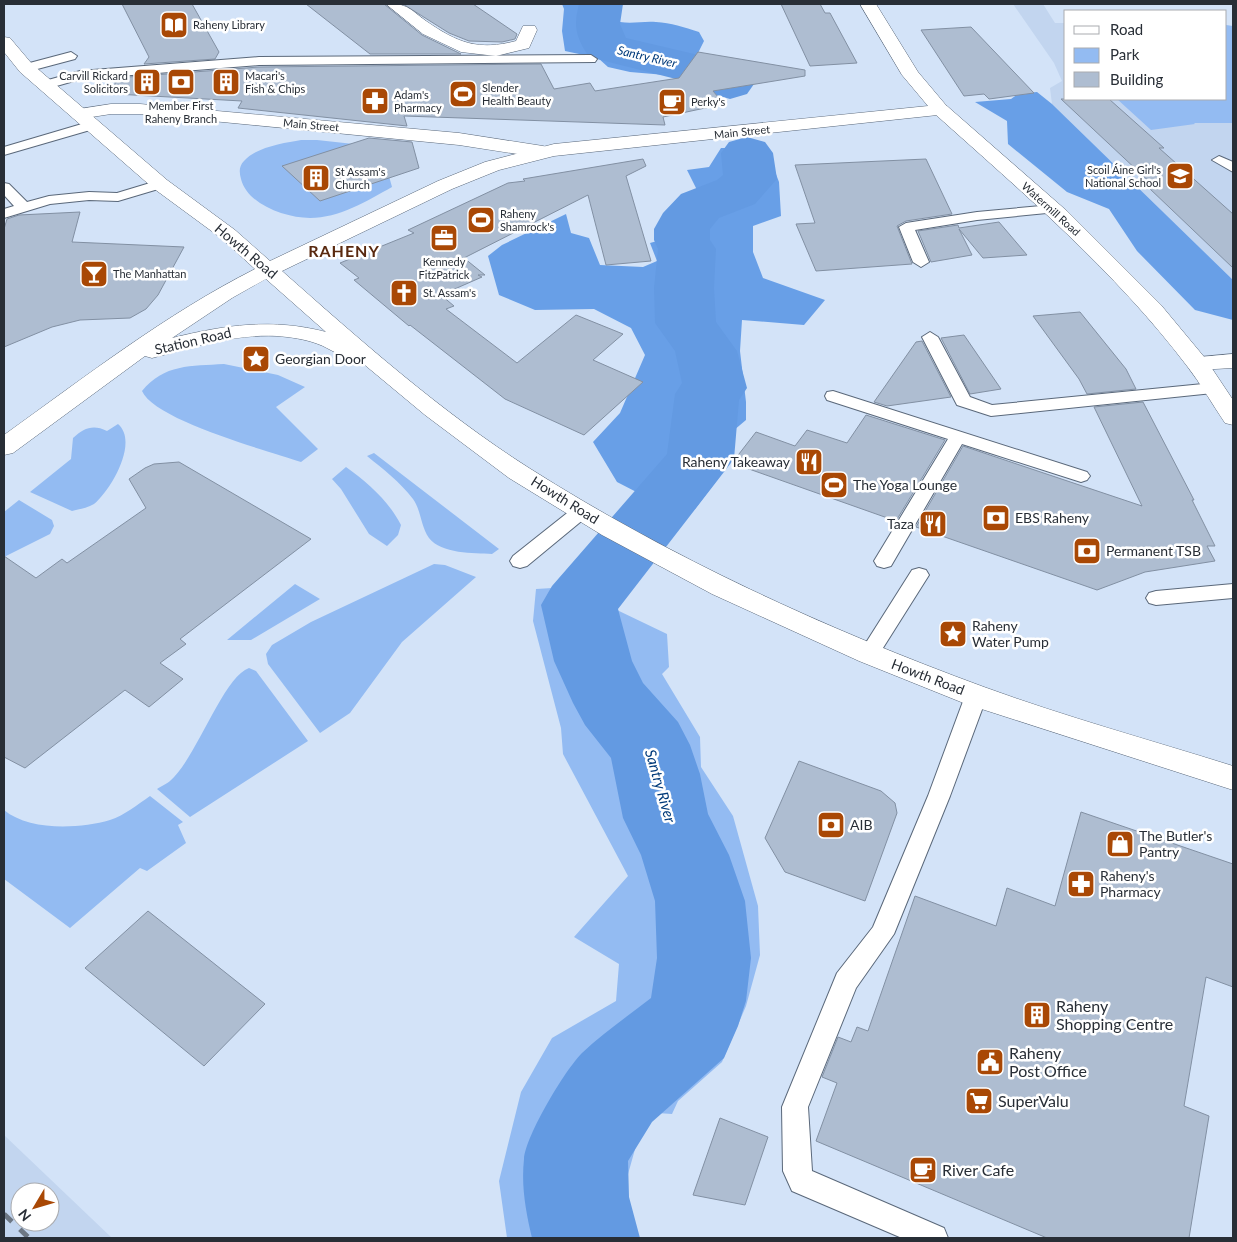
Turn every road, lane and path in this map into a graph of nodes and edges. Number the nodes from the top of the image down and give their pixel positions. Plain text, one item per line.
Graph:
1 (394, 4) edge
2 (868, 4) edge
3 (529, 30) dead end
4 (4, 42) edge
5 (71, 56) dead end
6 (591, 59) dead end
7 (26, 68) junction
8 (46, 85) junction
9 (941, 110) junction
10 (85, 119) junction
11 (4, 151) edge
12 (543, 152) junction
13 (1219, 160) dead end
14 (1233, 168) edge
15 (160, 184) junction
16 (4, 187) edge
17 (24, 207) junction
18 (1052, 209) junction
19 (4, 214) edge
20 (921, 262) dead end
21 (270, 270) junction
22 (930, 337) dead end
23 (1233, 361) edge
24 (1197, 363) junction
25 (114, 367) junction
26 (386, 372) junction
27 (1213, 388) junction
28 (832, 396) dead end
29 (1233, 418) edge
30 (958, 436) junction
31 (4, 448) edge
32 (1081, 476) dead end
33 (583, 510) junction
34 (520, 561) dead end
35 (884, 561) dead end
36 (919, 575) dead end
37 (1233, 591) edge
38 (1156, 598) dead end
39 (870, 654) junction
40 (976, 696) junction
41 (1233, 778) edge
42 (934, 1238) edge

1 - 3 main road
2 - 9 main road, Watermill Road
4 - 7 main road, Howth Road
5 - 7 lane
6 - 8 lane
7 - 8 main road, Howth Road
8 - 10 main road, Howth Road
9 - 12 main road, Main Street
9 - 18 main road, Watermill Road
10 - 11 lane
10 - 12 main road, Main Street
10 - 15 main road, Howth Road
12 - 21 main road, Main Street
13 - 14 lane
15 - 17 lane
15 - 21 main road, Howth Road
16 - 17 lane
17 - 19 lane
18 - 20 lane
18 - 24 main road, Watermill Road
21 - 25 main road, Station Road
21 - 26 main road, Howth Road
22 - 27 lane
23 - 24 main road
24 - 27 main road, Watermill Road
25 - 26 main road, Station Road
25 - 31 main road, Station Road
26 - 33 main road, Howth Road
27 - 29 main road, Watermill Road
28 - 30 lane
30 - 32 lane
30 - 35 lane
33 - 34 lane
33 - 39 main road, Howth Road
36 - 39 lane
37 - 38 lane
39 - 40 main road, Howth Road
40 - 41 main road, Howth Road
40 - 42 lane

